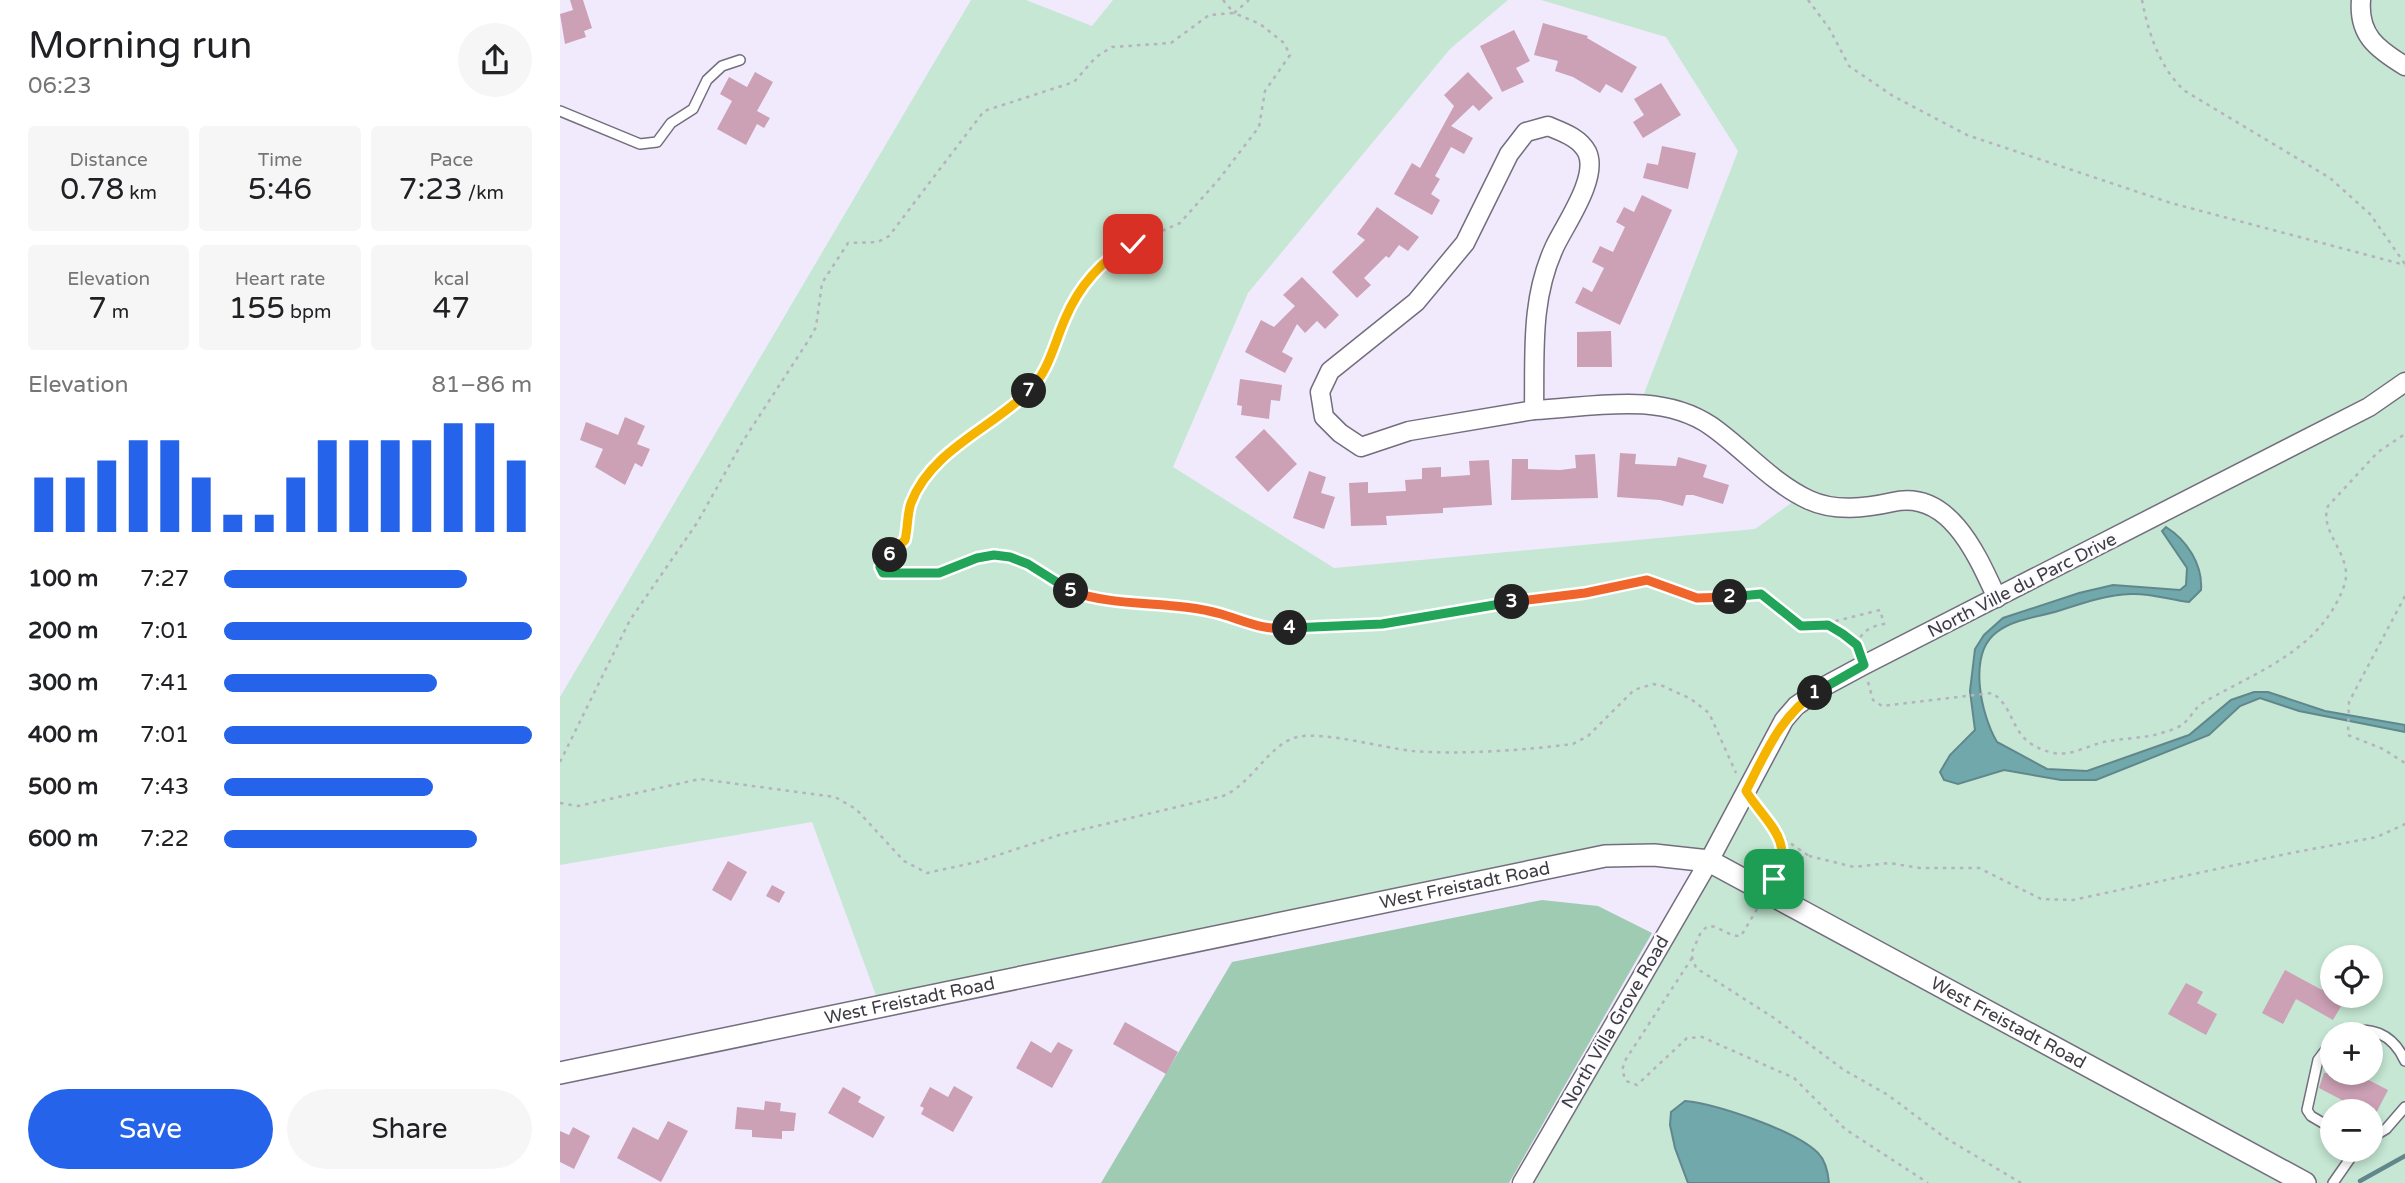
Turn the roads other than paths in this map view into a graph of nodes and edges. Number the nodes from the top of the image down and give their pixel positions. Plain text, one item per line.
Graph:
1 (2361, 0) edge
2 (740, 60) dead end
3 (2405, 66) edge
4 (560, 111) edge
5 (2405, 382) edge
6 (1534, 410) junction
7 (1997, 598) junction
8 (1709, 861) junction
9 (2383, 1033) edge
10 (2320, 1057) edge
11 (2405, 1061) edge
12 (560, 1073) edge
13 (2405, 1107) edge
14 (2320, 1121) edge
15 (2383, 1131) edge
16 (2348, 1162) edge
17 (1522, 1183) edge
18 (2305, 1183) edge
19 (2333, 1183) edge

1 - 3 street
2 - 4 lane
5 - 7 street, North Ville du Parc Drive
6 - 6 street
6 - 7 street
7 - 8 street, North Ville du Parc Drive
8 - 12 street, West Freistadt Road
8 - 17 street, North Villa Grove Road
8 - 18 street, West Freistadt Road
9 - 11 lane
10 - 14 lane
13 - 15 lane
16 - 19 lane

